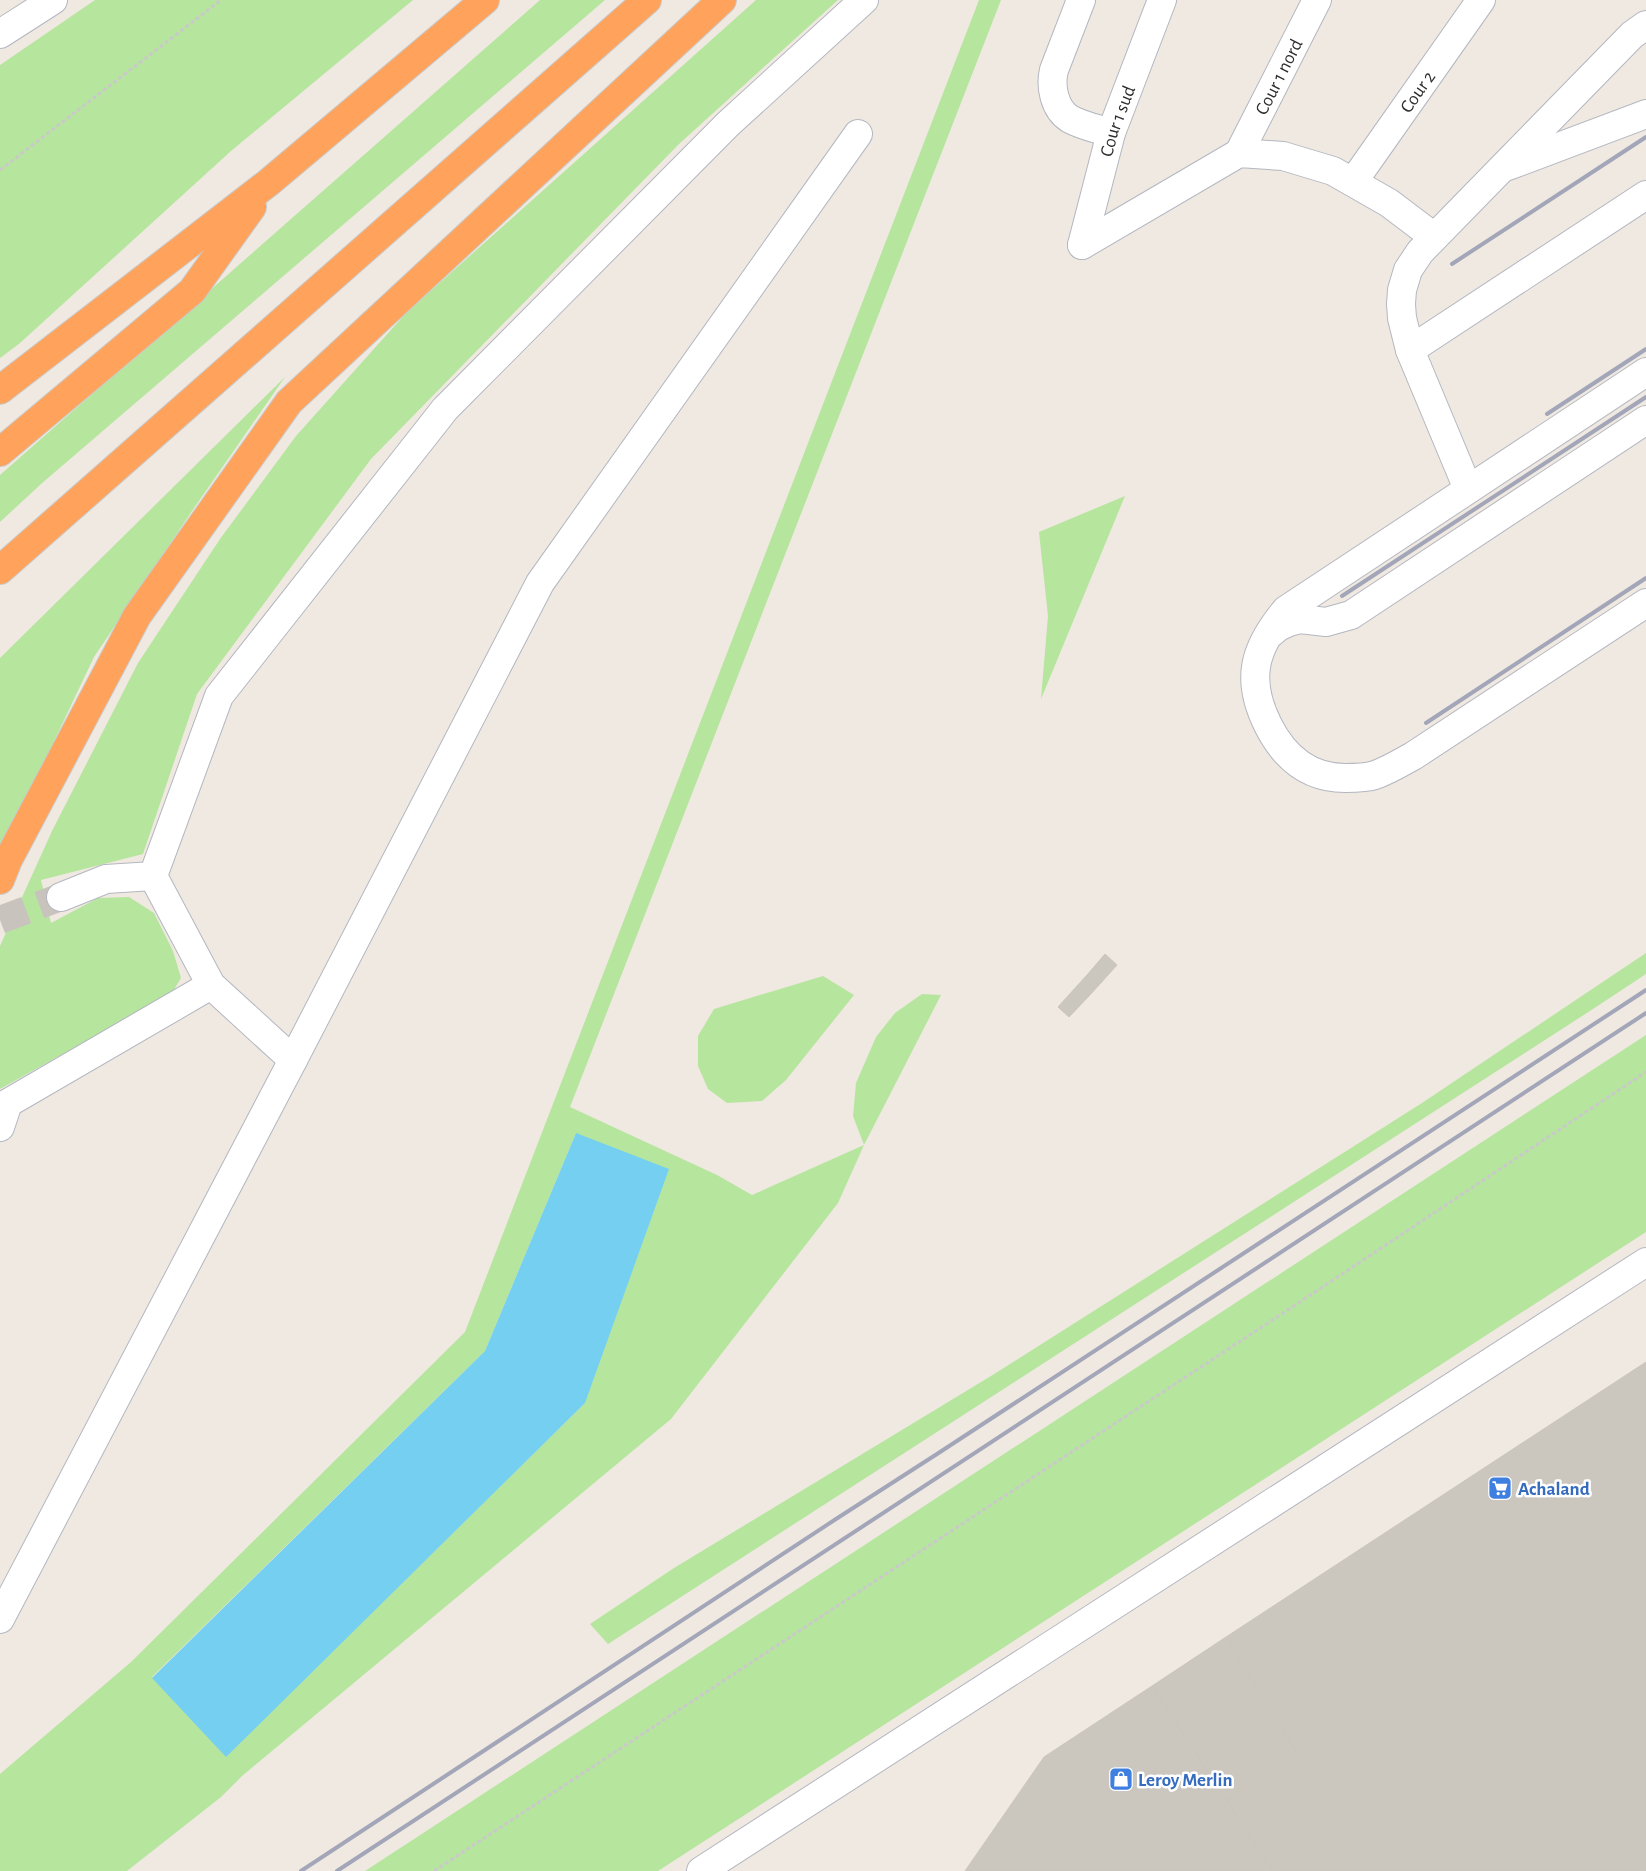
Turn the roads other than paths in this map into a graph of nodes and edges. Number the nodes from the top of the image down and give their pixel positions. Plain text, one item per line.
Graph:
1 (53, 0) edge
2 (485, 0) edge
3 (646, 0) edge
4 (722, 0) edge
5 (864, 0) edge
6 (1081, 0) edge
7 (1162, 0) edge
8 (1317, 0) edge
9 (1481, 0) edge
10 (1646, 25) edge
11 (0, 34) edge
12 (1646, 114) edge
13 (1111, 133) junction
14 (858, 134) dead end
15 (1239, 153) junction
16 (1499, 170) junction
17 (1353, 182) junction
18 (268, 183) junction
19 (1646, 195) edge
20 (1434, 237) junction
21 (1410, 350) junction
22 (1646, 372) edge
23 (0, 390) edge
24 (1646, 420) edge
25 (0, 452) edge
26 (1468, 489) junction
27 (0, 570) edge
28 (1646, 603) edge
29 (1260, 648) junction
30 (154, 876) junction
31 (0, 880) edge
32 (61, 897) tunnel mouth
33 (211, 985) junction
34 (293, 1060) junction
35 (0, 1127) edge
36 (1646, 1262) edge
37 (0, 1618) edge
38 (701, 1871) edge

1 - 11 street
2 - 18 highway
3 - 27 highway
4 - 31 highway
5 - 30 street
6 - 13 street
7 - 13 street, Cour 1 sud
8 - 15 street, Cour 1 nord
9 - 17 street, Cour 2
10 - 16 street
12 - 16 street
13 - 15 street, Cour 1 sud
14 - 34 street
15 - 17 street
16 - 20 street
17 - 20 street
18 - 23 highway
18 - 25 highway
19 - 21 street
20 - 21 street
21 - 26 street
22 - 26 street
24 - 29 street
26 - 29 street
28 - 29 street
30 - 32 street
30 - 33 street
33 - 34 street
33 - 35 street
34 - 37 street
36 - 38 street

